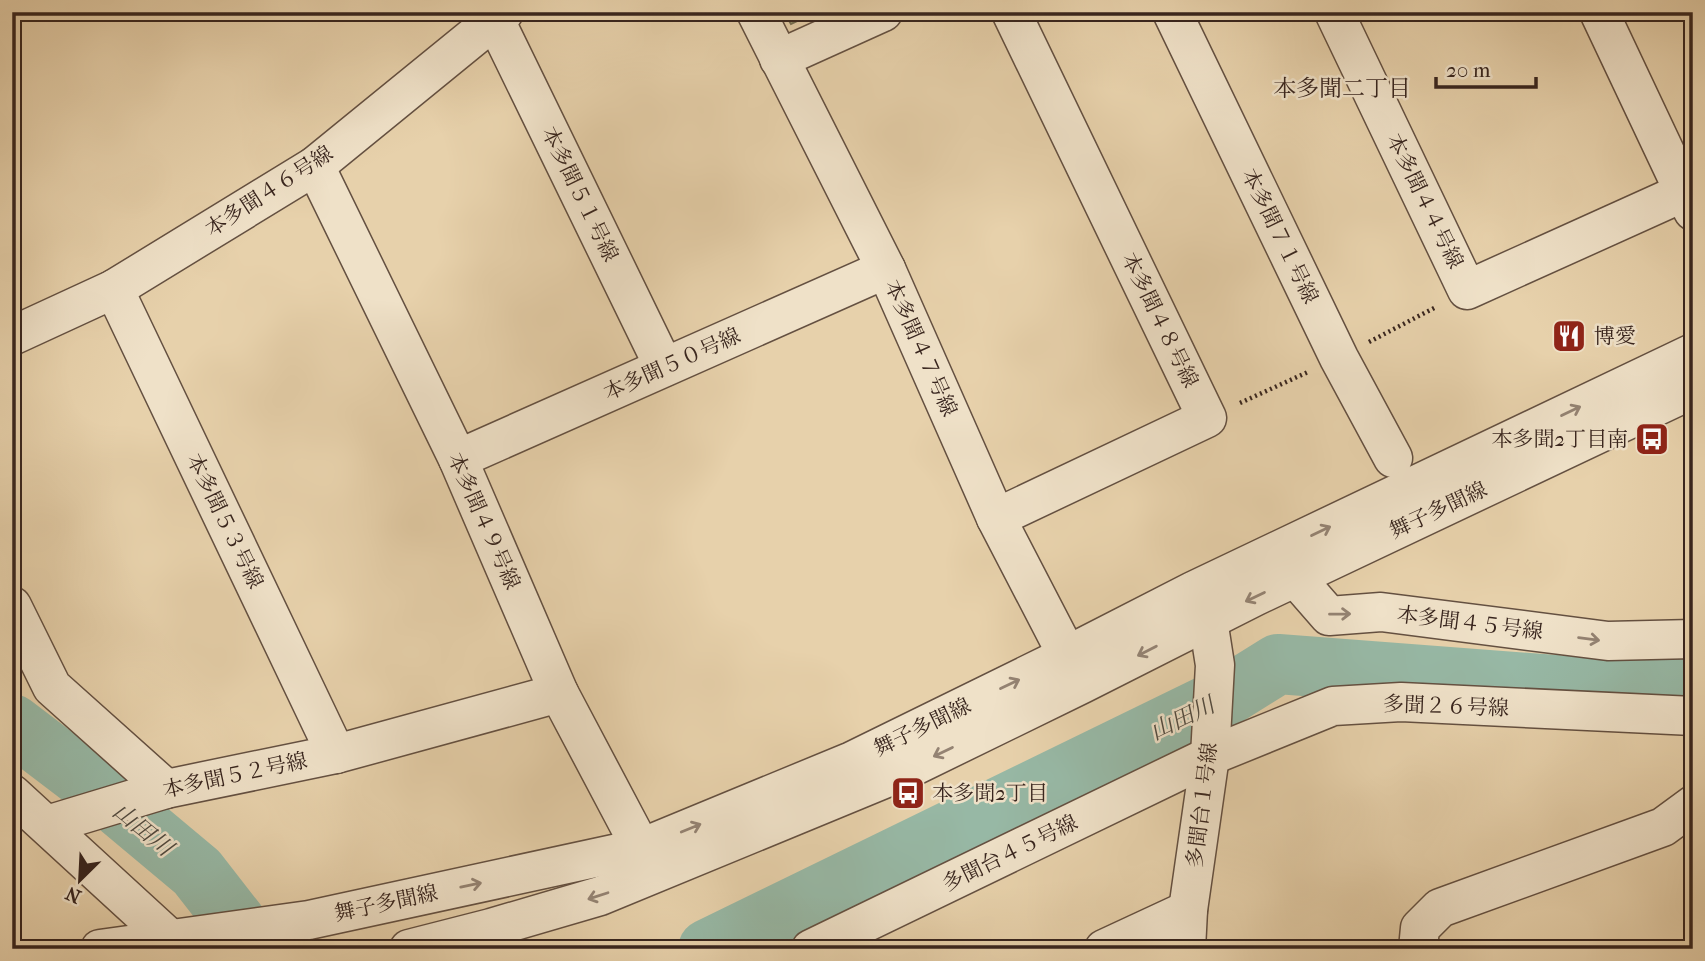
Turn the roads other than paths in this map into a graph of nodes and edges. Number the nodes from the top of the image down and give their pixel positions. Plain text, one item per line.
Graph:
1 (756, 12) edge
2 (883, 12) edge
3 (1011, 12) edge
4 (1172, 12) edge
5 (1334, 12) edge
6 (1599, 12) edge
7 (499, 16) edge
8 (779, 59) junction
9 (315, 166) junction
10 (1690, 197) edge
11 (886, 269) junction
12 (114, 289) junction
13 (12, 336) edge
14 (1693, 353) edge
15 (664, 368) junction
16 (1693, 389) edge
17 (1394, 458) dead end
18 (458, 459) junction
19 (996, 518) junction
20 (1288, 564) junction
21 (1200, 605) junction
22 (12, 606) edge
23 (1693, 639) edge
24 (1074, 670) junction
25 (559, 693) junction
26 (1693, 716) edge
27 (337, 754) junction
28 (1210, 756) junction
29 (166, 789) junction
30 (12, 794) edge
31 (1693, 805) edge
32 (47, 825) junction
33 (646, 862) junction
34 (1188, 910) junction
35 (176, 944) edge
36 (100, 949) edge
37 (408, 949) edge
38 (811, 949) edge
39 (1104, 949) edge
40 (1186, 949) edge
41 (1418, 949) edge

1 - 8 street, 本多聞４７号線
2 - 8 street
3 - 19 street, 本多聞４８号線
4 - 17 street, 本多聞７１号線
5 - 10 street, 本多聞４４号線
6 - 10 street
7 - 9 street, 本多聞４６号線
7 - 15 street, 本多聞５１号線
8 - 11 street, 本多聞４７号線
9 - 12 street, 本多聞４６号線
9 - 18 street, 本多聞４９号線
11 - 15 street, 本多聞５０号線
11 - 19 street, 本多聞４７号線
12 - 13 street, 本多聞４６号線
12 - 27 street, 本多聞５３号線
20 -> 14 street, 舞子多聞線
15 - 18 street, 本多聞５０号線
16 - 20 street, 舞子多聞線
18 - 25 street, 本多聞４９号線
19 - 24 street, 本多聞４７号線
20 - 21 street, 舞子多聞線
20 -> 23 street, 本多聞４５号線
21 - 24 street, 舞子多聞線
21 - 28 street, 多聞台１号線
22 - 29 street
24 - 33 street, 舞子多聞線
25 - 27 street, 本多聞５２号線
25 - 33 street, 本多聞４９号線
26 - 28 street, 多聞２６号線
27 - 29 street, 本多聞５２号線
28 - 34 street, 多聞台１号線
28 - 38 street, 多聞台４５号線
29 - 32 street, 本多聞５２号線
30 - 32 street
31 - 41 street
32 - 35 street
35 -> 33 street, 舞子多聞線
33 -> 37 street, 舞子多聞線
34 - 39 street
34 - 40 street, 多聞台１号線
35 - 36 street, 舞子多聞線

